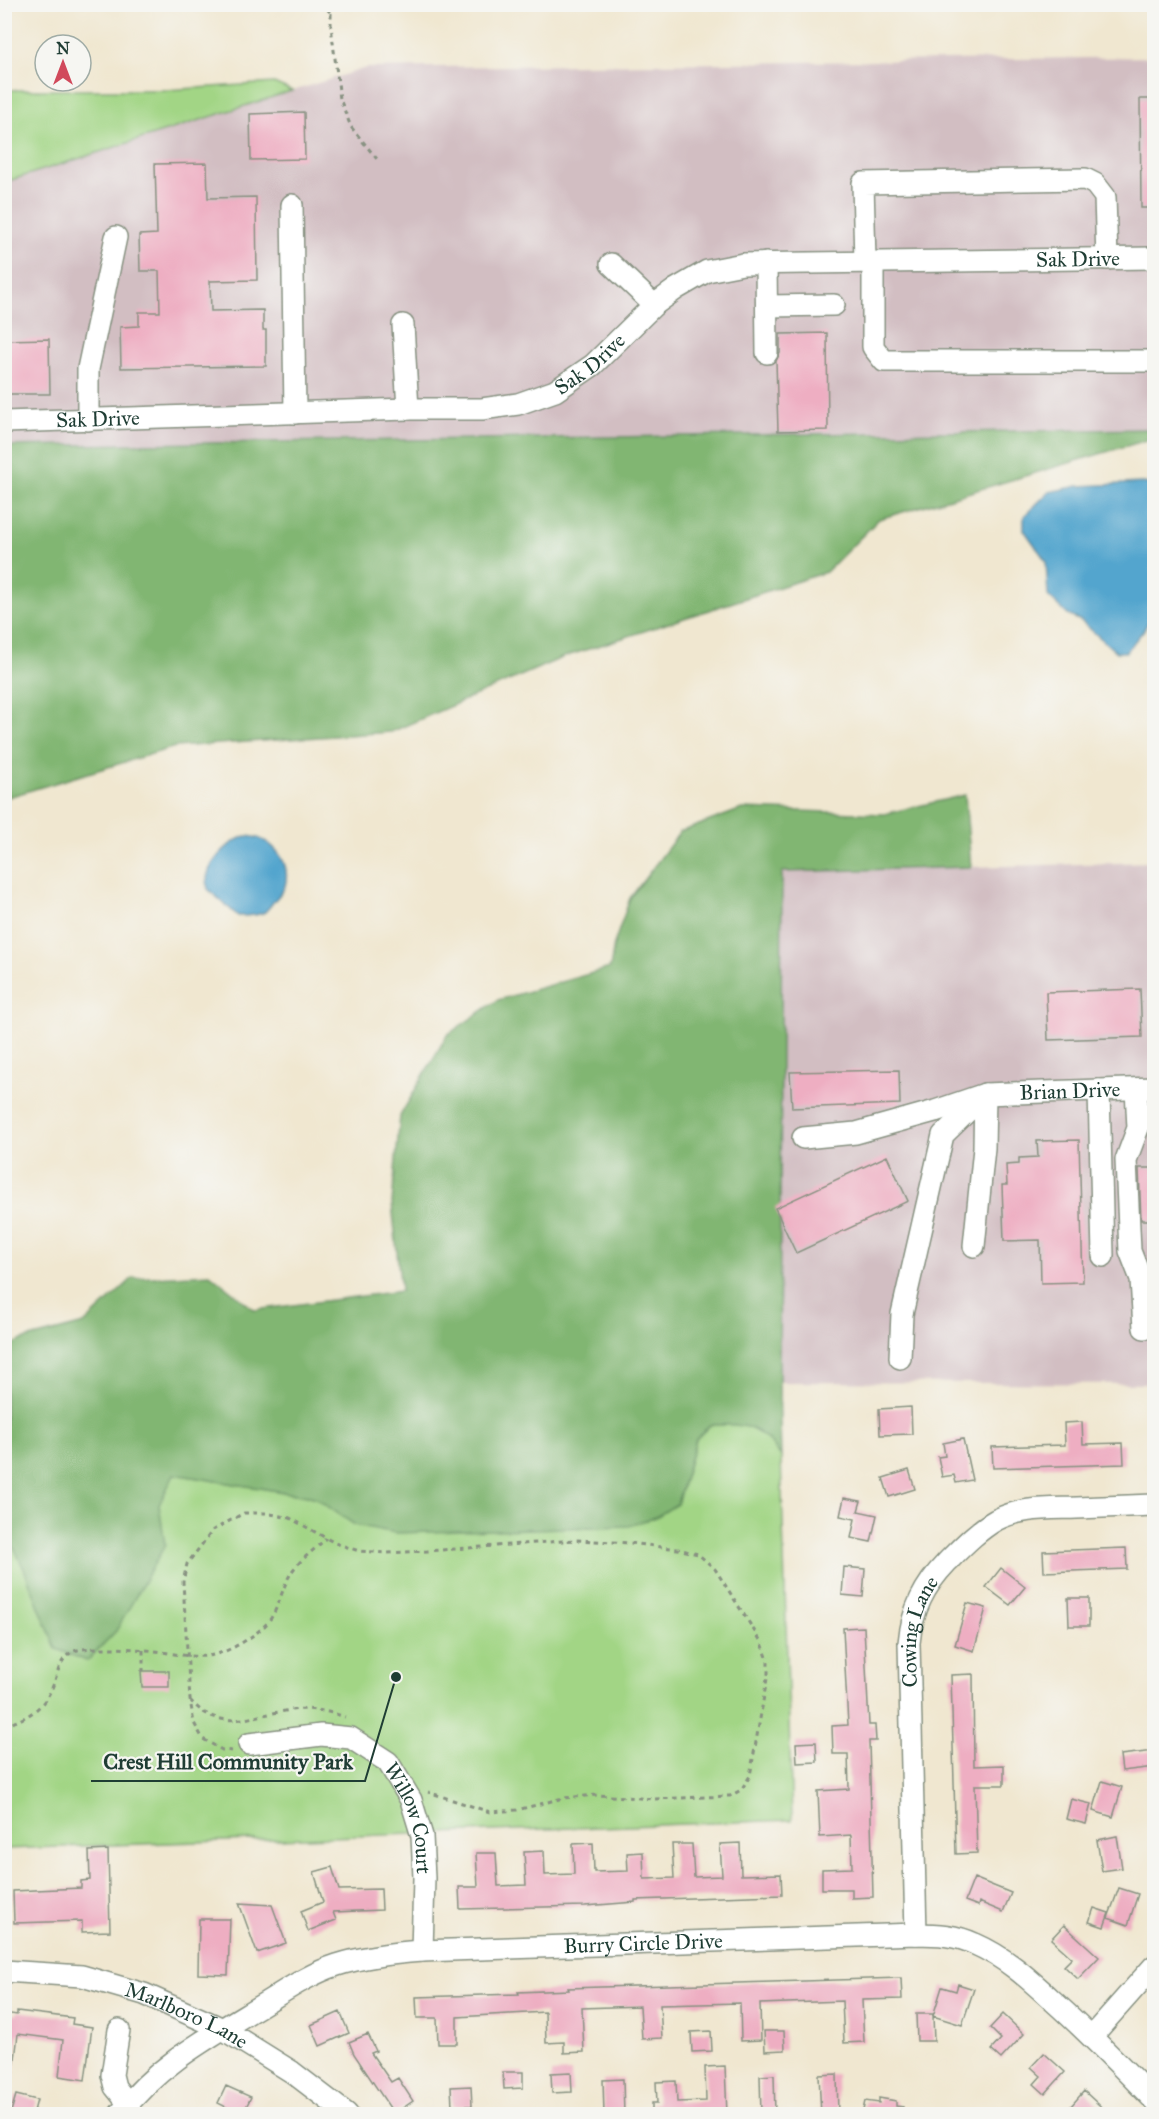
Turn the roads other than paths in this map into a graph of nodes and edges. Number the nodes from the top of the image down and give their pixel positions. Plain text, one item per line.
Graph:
1 (292, 205) dead end
2 (116, 237) dead end
3 (1155, 258) edge
4 (1107, 259) junction
5 (869, 262) junction
6 (766, 263) junction
7 (612, 264) dead end
8 (834, 304) dead end
9 (654, 305) junction
10 (767, 306) junction
11 (403, 325) dead end
12 (767, 353) dead end
13 (1155, 362) edge
14 (408, 409) junction
15 (295, 413) junction
16 (88, 420) junction
17 (4, 422) edge
18 (1145, 1089) edge
19 (1099, 1090) junction
20 (985, 1094) junction
21 (803, 1138) dead end
22 (974, 1246) dead end
23 (1102, 1256) dead end
24 (1144, 1328) dead end
25 (900, 1358) dead end
26 (1155, 1505) edge
27 (249, 1744) road end
28 (916, 1934) junction
29 (422, 1951) junction
30 (1155, 1966) edge
31 (4, 1971) edge
32 (223, 2029) junction
33 (119, 2030) dead end
34 (1092, 2036) junction
35 (1155, 2100) edge
36 (124, 2109) edge
37 (347, 2115) edge

1 - 15 street
2 - 16 street
3 - 4 street, Sak Drive
4 - 5 street, Sak Drive
4 - 5 street
5 - 6 street, Sak Drive
5 - 13 street
6 - 9 street, Sak Drive
6 - 10 street
7 - 9 street
8 - 10 street
9 - 14 street, Sak Drive
10 - 12 street
11 - 14 street
14 - 15 street, Sak Drive
15 - 16 street, Sak Drive
16 - 17 street, Sak Drive
18 - 19 street, Brian Drive
18 - 24 street
19 - 20 street, Brian Drive
19 - 23 street
20 - 21 street, Brian Drive
20 - 22 street
20 - 25 street
26 - 28 street, Cowing Lane
27 - 29 street, Willow Court
28 - 29 street, Burry Circle Drive
28 - 34 street, Burry Circle Drive
29 - 32 street, Burry Circle Drive
30 - 34 street
31 - 32 street, Marlboro Lane
32 - 36 street, Burry Circle Drive
32 - 37 street, Marlboro Lane
33 - 36 street
34 - 35 street, Burry Circle Drive

